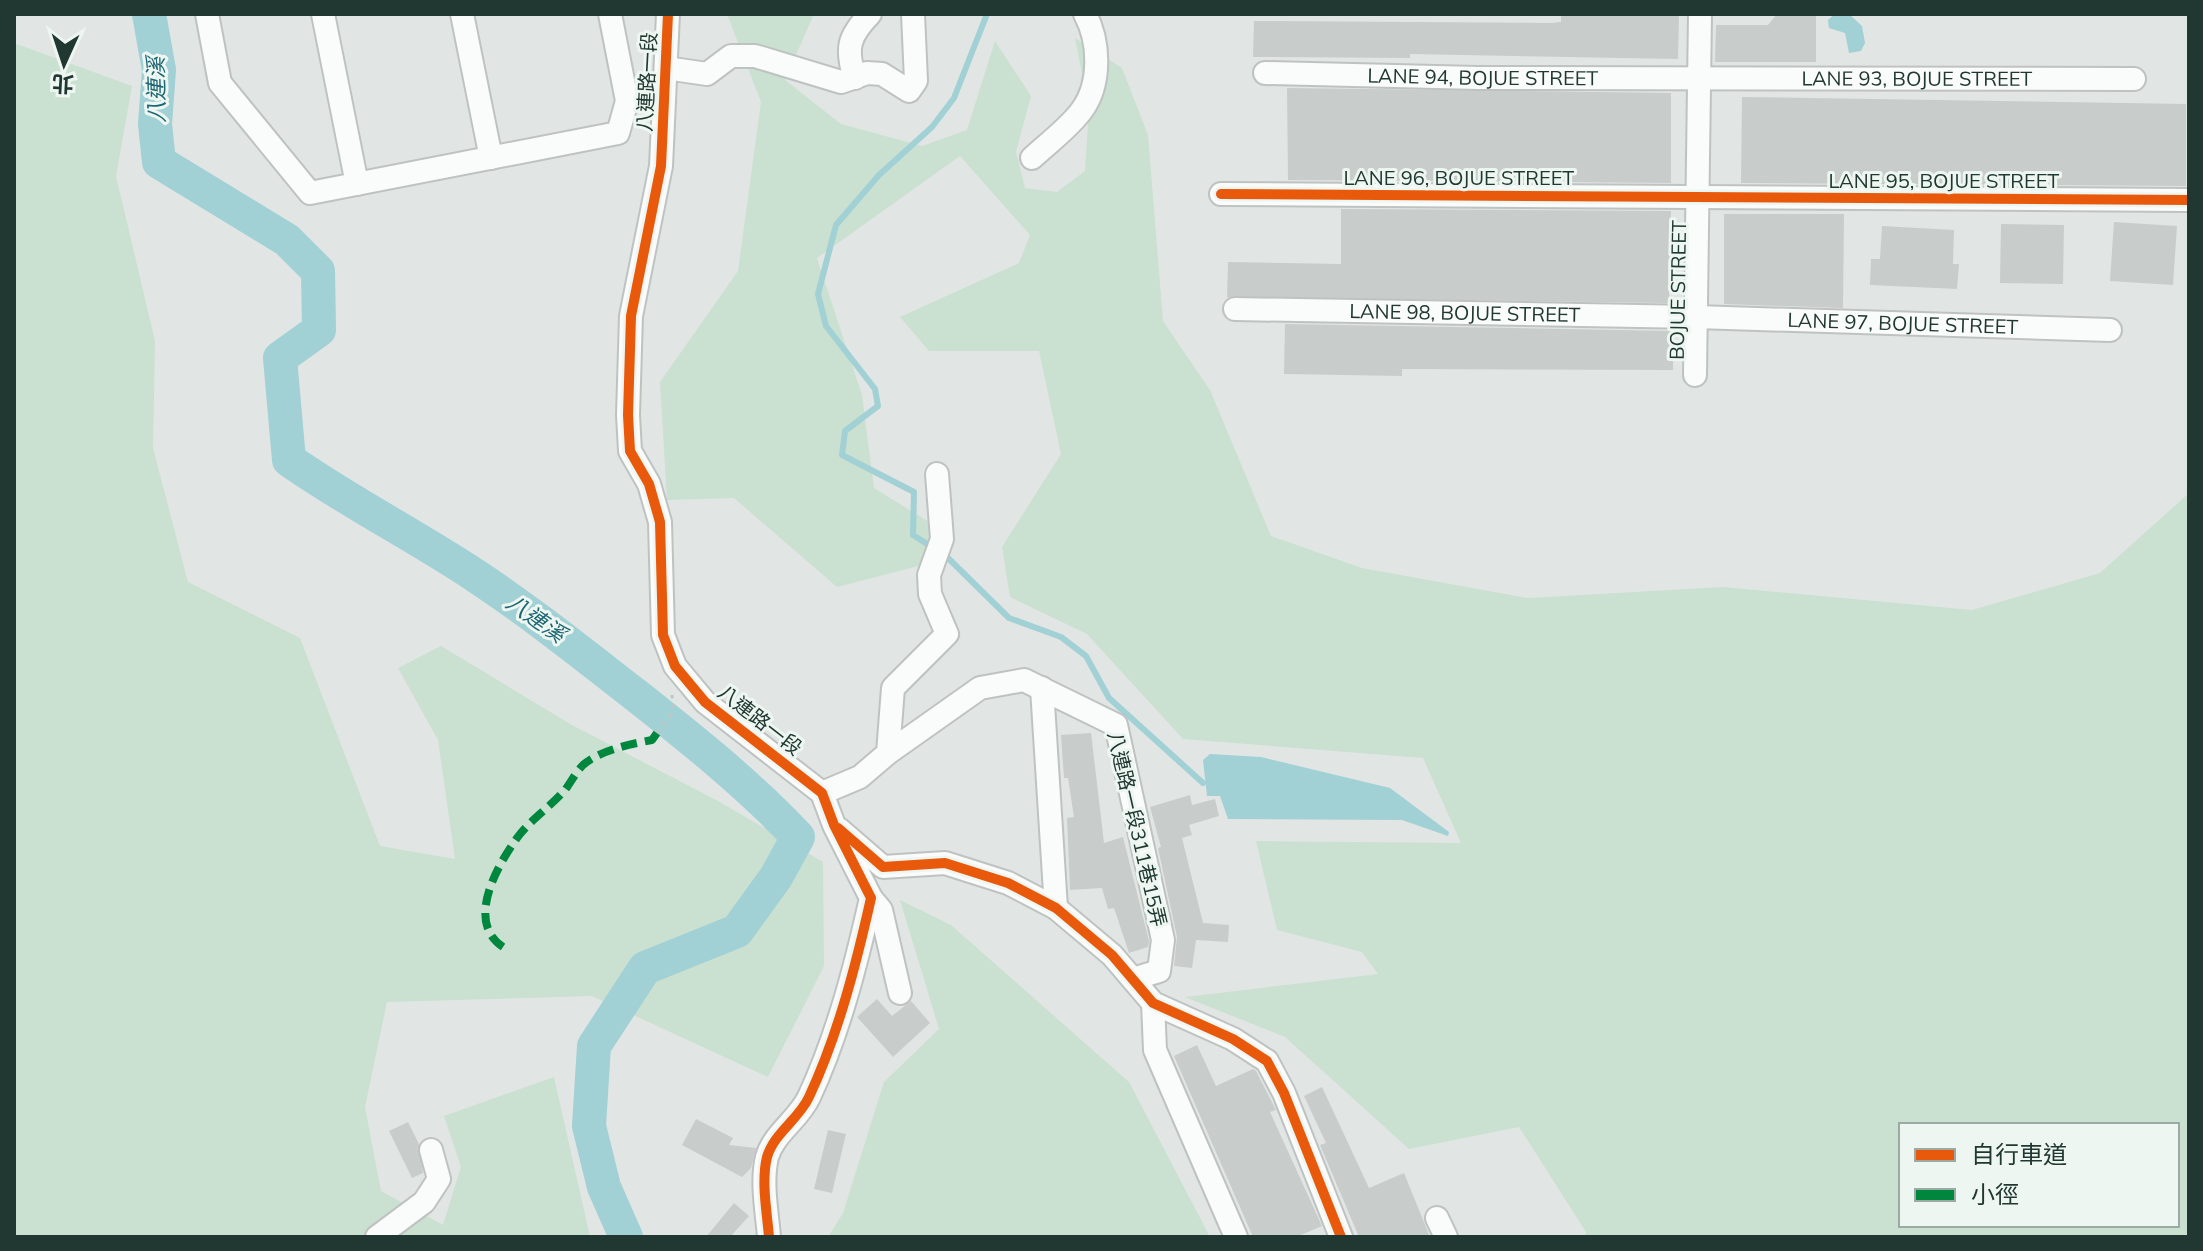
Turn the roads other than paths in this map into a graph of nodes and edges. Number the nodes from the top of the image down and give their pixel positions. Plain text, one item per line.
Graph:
1 (207, 14) edge
2 (323, 14) edge
3 (462, 14) edge
4 (610, 14) edge
5 (668, 14) edge
6 (870, 14) edge
7 (913, 14) edge
8 (1085, 14) edge
9 (1700, 14) edge
10 (666, 68) junction
11 (1265, 73) dead end
12 (1699, 77) junction
13 (855, 78) junction
14 (2134, 79) dead end
15 (491, 158) junction
16 (1032, 158) dead end
17 (357, 184) junction
18 (1221, 194) dead end
19 (1698, 197) junction
20 (2189, 200) edge
21 (1235, 309) dead end
22 (1696, 317) junction
23 (2110, 330) dead end
24 (1695, 375) dead end
25 (937, 474) dead end
26 (1049, 691) junction
27 (888, 753) junction
28 (822, 793) junction
29 (834, 825) junction
30 (871, 898) junction
31 (1056, 908) junction
32 (1133, 979) junction
33 (900, 993) dead end
34 (1153, 1003) junction
35 (431, 1150) dead end
36 (377, 1237) edge
37 (769, 1237) edge
38 (1236, 1237) edge
39 (1341, 1237) edge

1 - 17 street
2 - 17 street
3 - 15 street
4 - 15 street
5 - 10 street, 八連路一段
6 - 13 street
7 - 13 street
8 - 16 street
9 - 12 street, BOJUE STREET
10 - 13 street
10 - 28 street, 八連路一段
11 - 12 street, LANE 94, BOJUE STREET
12 - 14 street, LANE 93, BOJUE STREET
12 - 19 street, BOJUE STREET
15 - 17 street
18 - 19 street, LANE 96, BOJUE STREET
19 - 20 street, LANE 95, BOJUE STREET
19 - 22 street, BOJUE STREET
21 - 22 street, LANE 98, BOJUE STREET
22 - 23 street, LANE 97, BOJUE STREET
22 - 24 street, BOJUE STREET
25 - 27 street
26 - 27 street
26 - 31 street
26 - 32 street, 八連路一段311巷15弄
27 - 28 street
28 - 29 street
29 - 30 street
29 - 31 street
30 - 33 street
30 - 37 street
31 - 32 street
32 - 34 street
34 - 38 street
34 - 39 street
35 - 36 street

